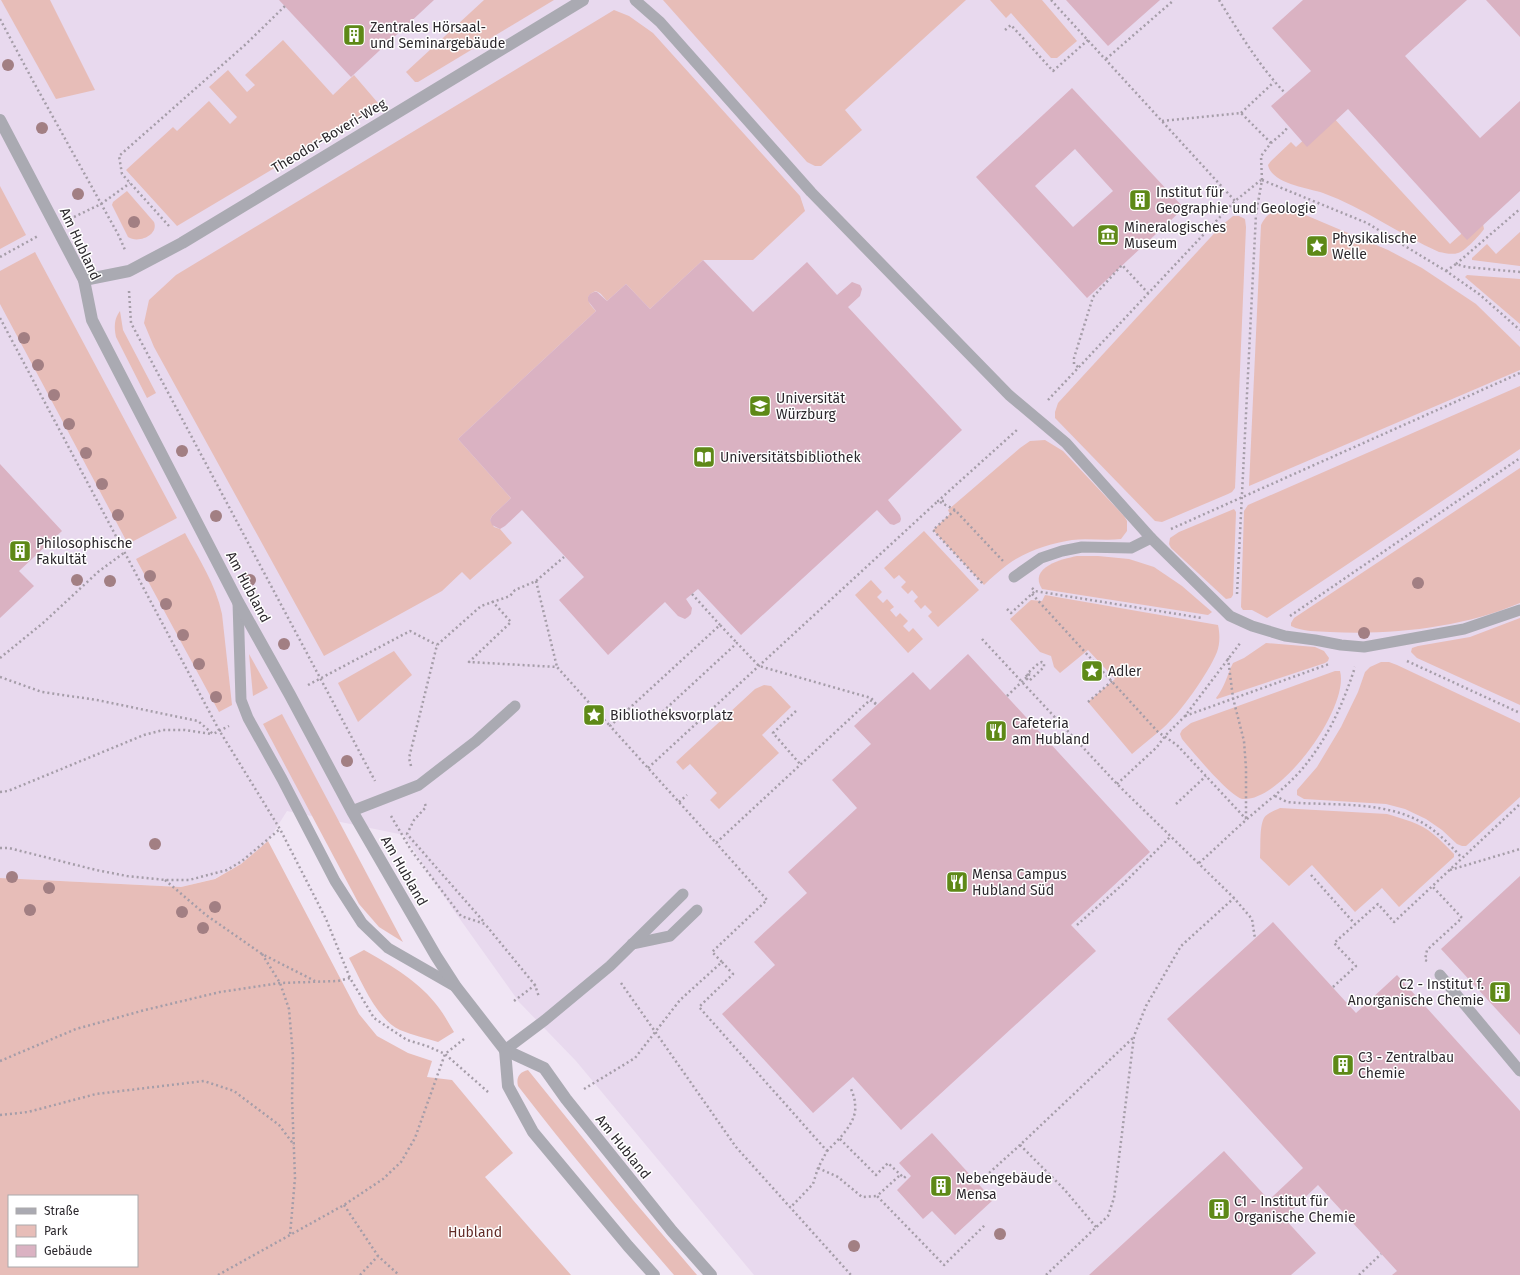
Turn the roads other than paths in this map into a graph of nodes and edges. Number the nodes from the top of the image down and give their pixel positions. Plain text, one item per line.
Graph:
1 (583, 0) edge
2 (635, 0) edge
3 (0, 120) edge
4 (84, 280) junction
5 (1151, 538) junction
6 (1017, 575) road end
7 (238, 602) junction
8 (1520, 610) edge
9 (515, 706) dead end
10 (352, 811) junction
11 (683, 894) dead end
12 (697, 910) dead end
13 (631, 944) junction
14 (1440, 975) dead end
15 (456, 987) junction
16 (504, 1050) junction
17 (1520, 1070) edge
18 (654, 1275) edge
19 (711, 1275) edge

1 - 4 street, Theodor-Boveri-Weg
2 - 5 lane
3 - 4 street, Am Hubland
4 - 7 street, Am Hubland
5 - 6 lane
5 - 8 lane
7 - 10 street, Am Hubland
7 - 15 lane
9 - 10 lane
10 - 15 street, Am Hubland
11 - 13 lane
12 - 13 lane
13 - 16 lane
14 - 17 lane
15 - 16 street, Am Hubland
16 - 18 street
16 - 19 street, Am Hubland

